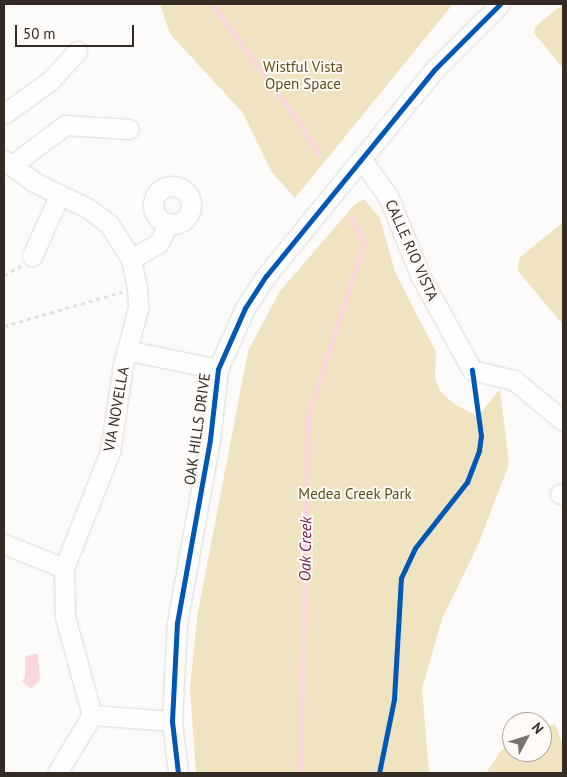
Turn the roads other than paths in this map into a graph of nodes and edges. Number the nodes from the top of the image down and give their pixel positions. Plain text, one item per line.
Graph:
1 (500, 4) edge
2 (77, 51) dead end
3 (4, 114) edge
4 (129, 129) dead end
5 (362, 160) junction
6 (8, 163) edge
7 (59, 196) junction
8 (168, 223) dead end
9 (32, 256) dead end
10 (132, 259) junction
11 (126, 350) junction
12 (218, 369) junction
13 (563, 421) edge
14 (4, 544) edge
15 (64, 568) junction
16 (92, 715) junction
17 (172, 721) junction
18 (57, 773) edge
19 (178, 773) edge

1 - 5 street, OAK HILLS DRIVE
2 - 3 street
4 - 6 street
5 - 12 street, OAK HILLS DRIVE
5 - 13 street, CALLE RIO VISTA
6 - 7 street, VIA NOVELLA
7 - 9 street
7 - 10 street, VIA NOVELLA
8 - 10 street
10 - 11 street, VIA NOVELLA
11 - 12 street
11 - 15 street, VIA NOVELLA
12 - 17 street, OAK HILLS DRIVE
14 - 15 street
15 - 16 street, VIA NOVELLA
16 - 17 street
16 - 18 street
17 - 19 street, OAK HILLS DRIVE

